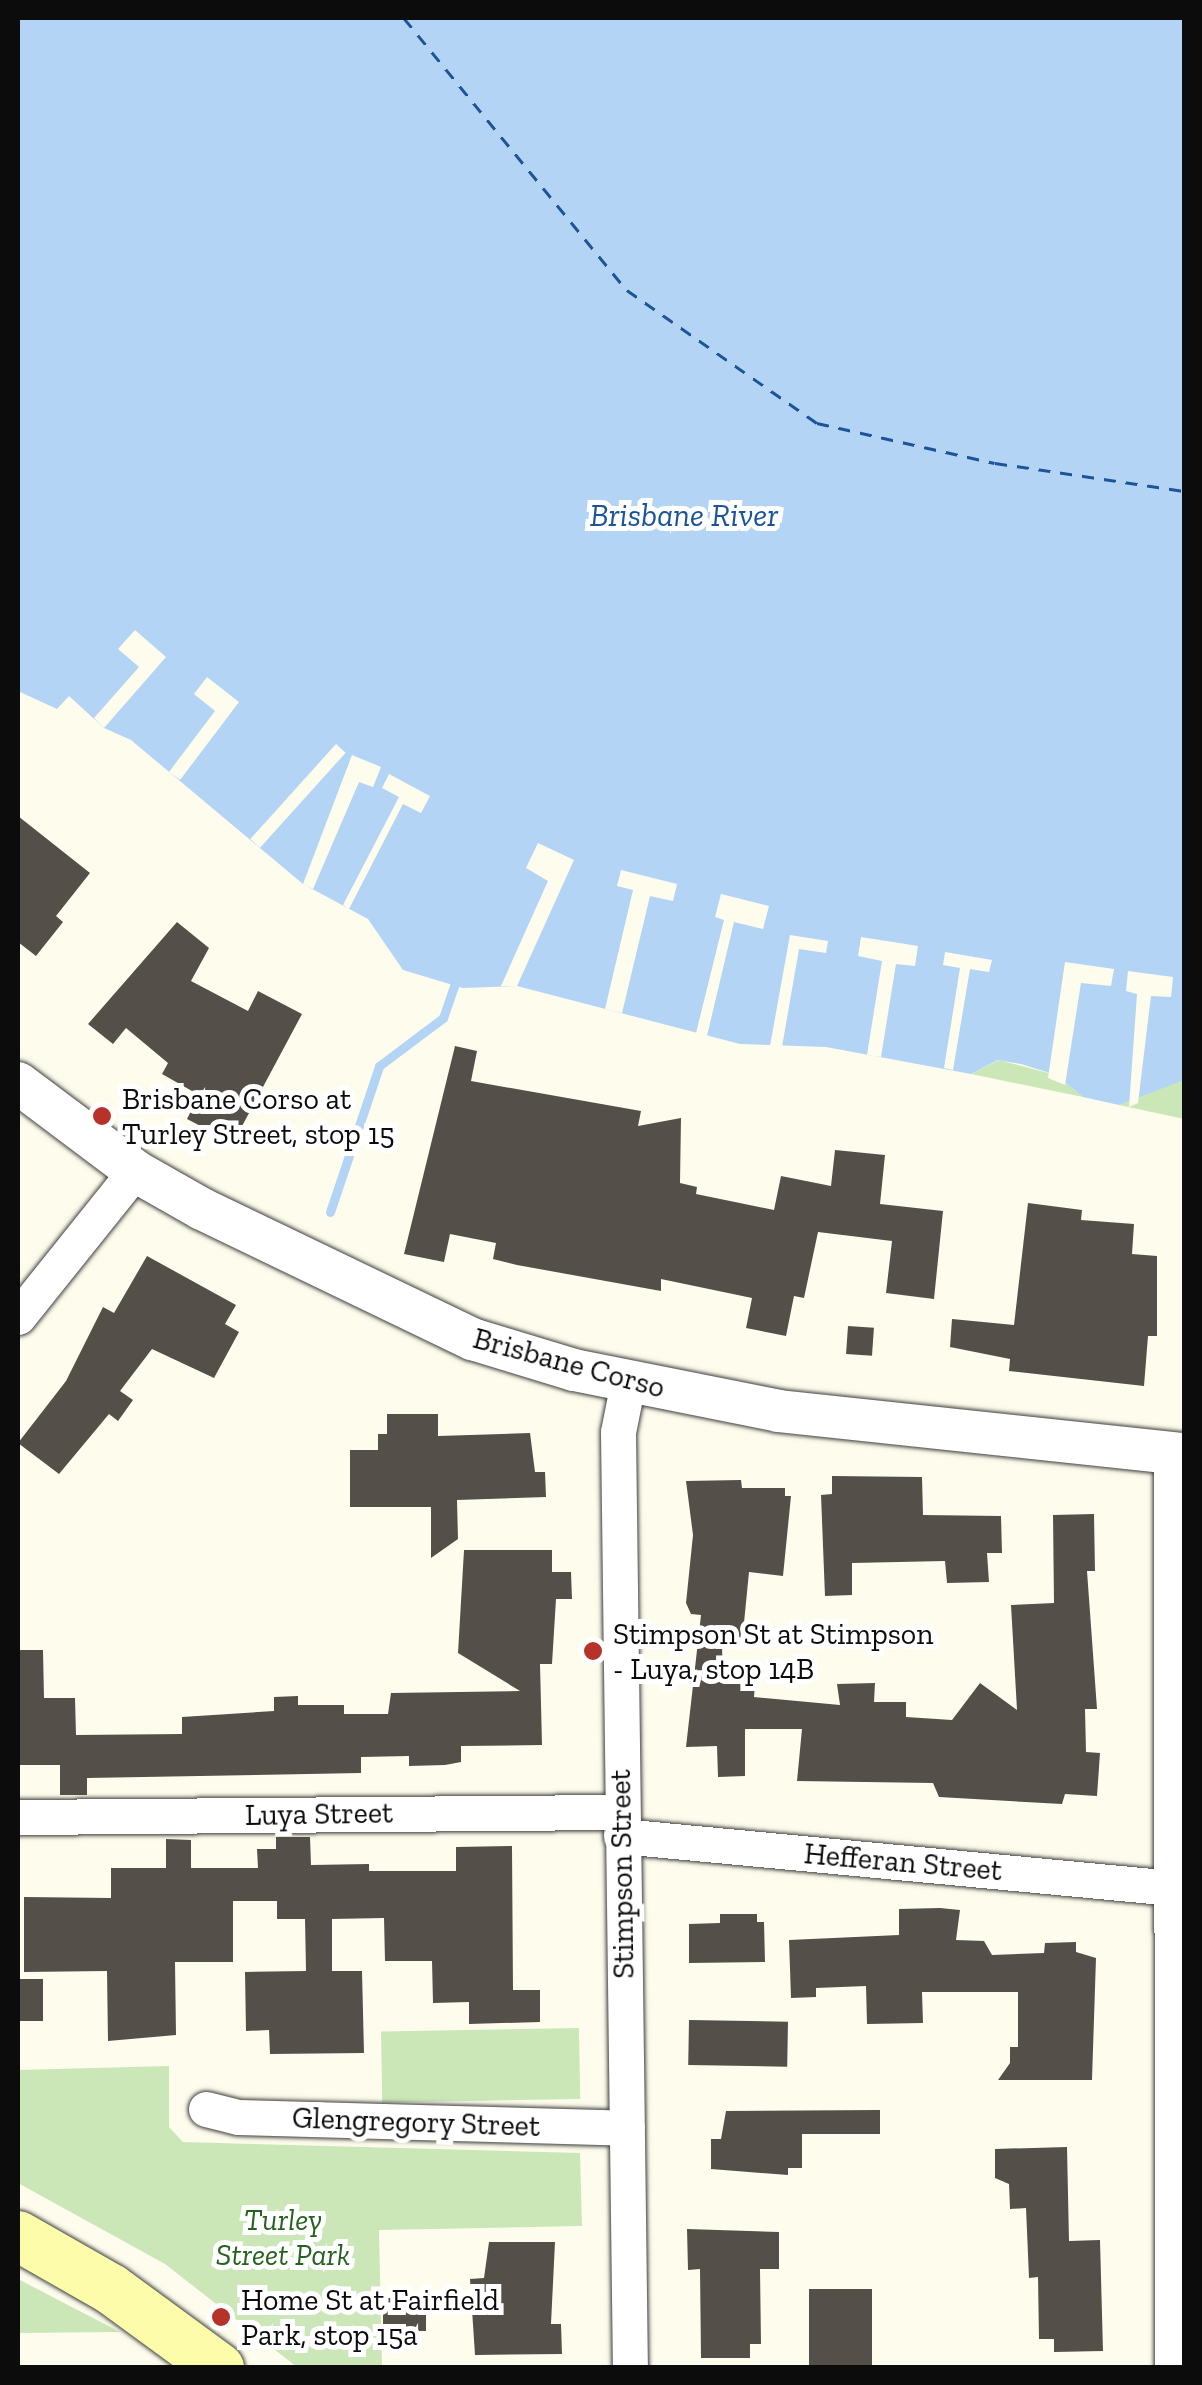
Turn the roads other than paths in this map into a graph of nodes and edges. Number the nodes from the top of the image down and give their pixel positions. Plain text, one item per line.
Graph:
1 (18, 1083) edge
2 (135, 1171) junction
3 (18, 1316) edge
4 (628, 1382) junction
5 (1178, 1453) edge
6 (18, 1817) edge
7 (621, 1824) junction
8 (1178, 1889) edge
9 (206, 2108) dead end
10 (627, 2128) junction
11 (18, 2236) edge
12 (219, 2368) edge
13 (630, 2368) edge
14 (1172, 2368) edge

1 - 2 street, Brisbane Corso
2 - 3 street
2 - 4 street, Brisbane Corso
4 - 5 street, Brisbane Corso
4 - 7 street, Stimpson Street
5 - 8 street
6 - 7 street, Luya Street
7 - 8 street, Hefferan Street
7 - 10 street, Stimpson Street
8 - 14 street
9 - 10 street, Glengregory Street
10 - 13 street, Stimpson Street
11 - 12 main road

